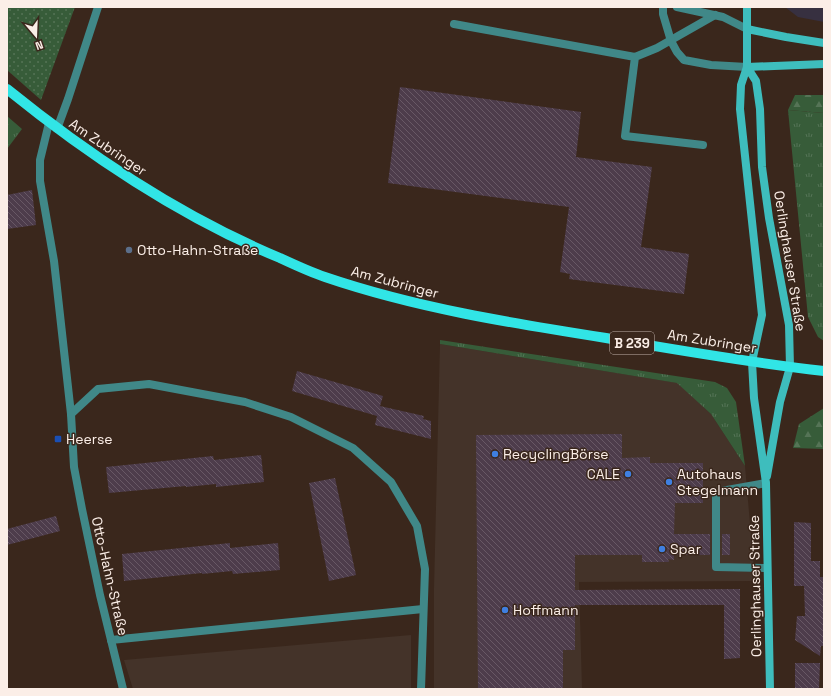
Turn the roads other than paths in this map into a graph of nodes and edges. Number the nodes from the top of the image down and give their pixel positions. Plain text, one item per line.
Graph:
1 (98, 7) edge
2 (663, 7) edge
3 (677, 7) edge
4 (747, 7) edge
5 (715, 15) junction
6 (454, 24) dead end
7 (747, 29) junction
8 (671, 41) junction
9 (824, 43) edge
10 (635, 57) junction
11 (824, 64) edge
12 (747, 67) junction
13 (7, 89) edge
14 (53, 126) junction
15 (703, 145) dead end
16 (752, 362) junction
17 (790, 367) junction
18 (824, 371) edge
19 (71, 414) junction
20 (766, 483) junction
21 (767, 568) junction
22 (423, 609) junction
23 (111, 640) junction
24 (124, 689) edge
25 (421, 689) edge
26 (770, 689) edge

1 - 14 street, Otto-Hahn-Straße
2 - 8 street
3 - 5 street
4 - 7 main road, Oerlinghauser Straße
5 - 7 street
5 - 8 street
6 - 10 street
7 - 9 main road
7 - 12 main road, Oerlinghauser Straße
8 - 10 street
8 - 12 street
10 - 15 street
11 - 12 main road
12 - 16 main road, Oerlinghauser Straße
12 - 17 main road, Oerlinghauser Straße
13 - 14 main road, Am Zubringer / B 239
14 - 16 main road, Am Zubringer / B 239
14 - 19 street, Otto-Hahn-Straße
16 - 17 main road, Am Zubringer / B 239
16 - 20 main road, Oerlinghauser Straße
17 - 18 main road, Am Zubringer / B 239
17 - 20 main road, Oerlinghauser Straße
19 - 22 street
19 - 23 street, Otto-Hahn-Straße
20 - 21 main road, Oerlinghauser Straße
20 - 21 street
21 - 26 main road, Oerlinghauser Straße
22 - 23 street
22 - 25 street
23 - 24 street, Otto-Hahn-Straße

